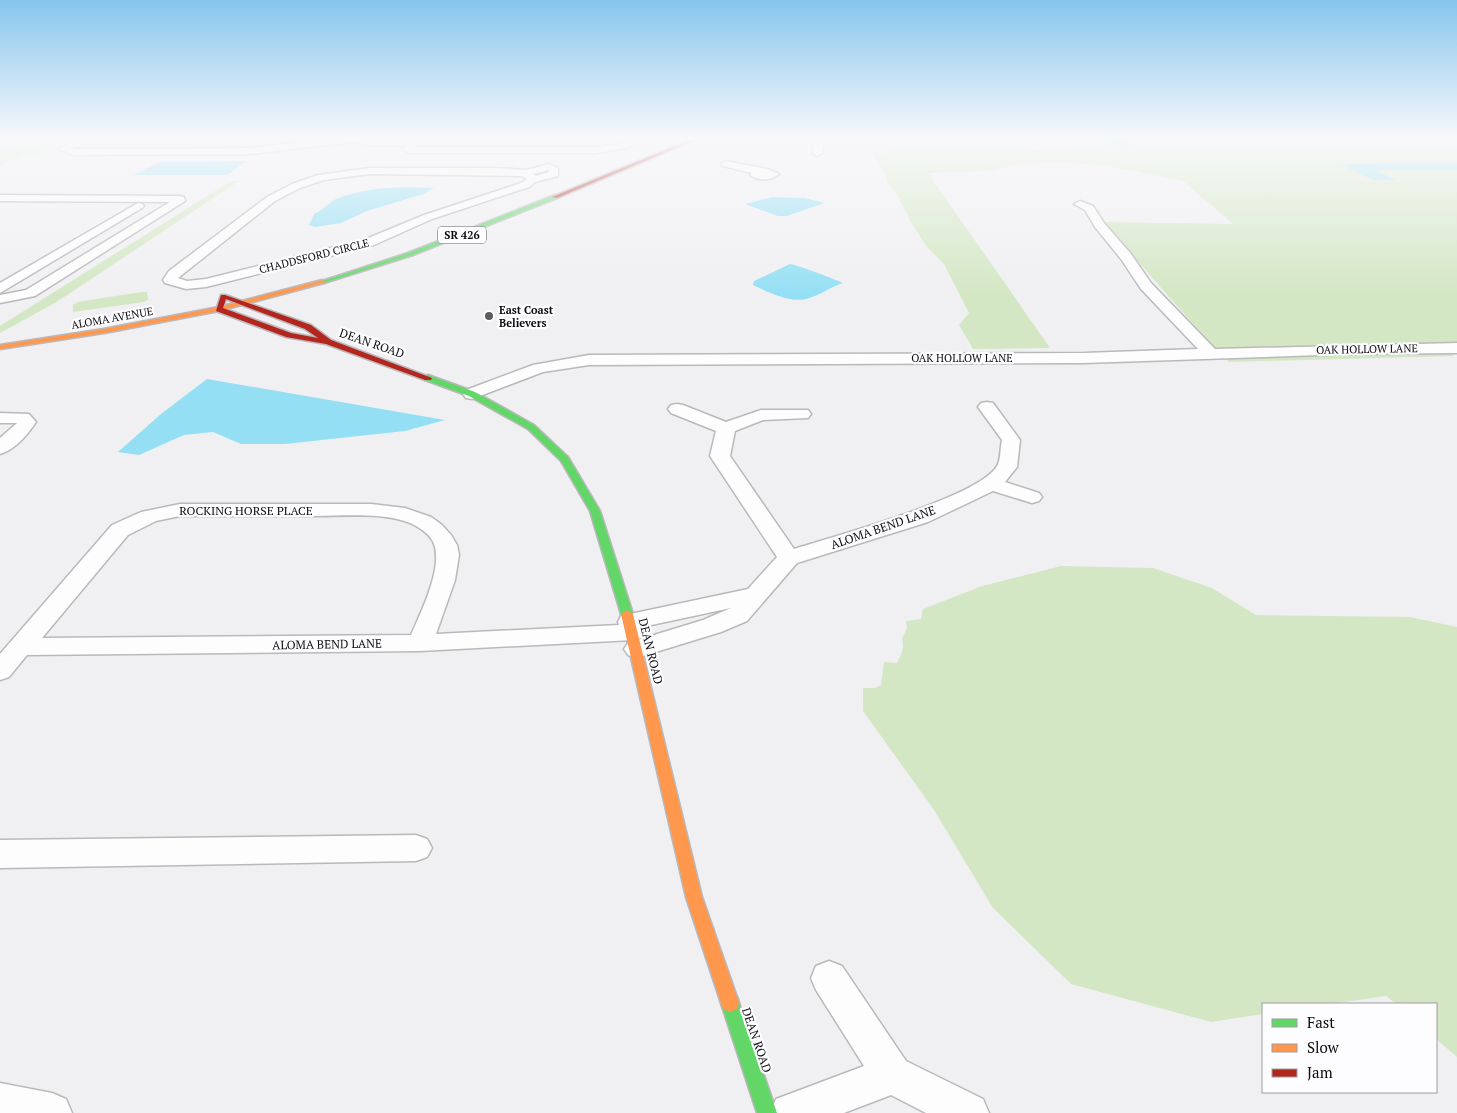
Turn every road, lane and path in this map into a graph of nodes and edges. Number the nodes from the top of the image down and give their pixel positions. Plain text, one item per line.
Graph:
1 (285, 190) edge
2 (513, 190) edge
3 (543, 190) edge
4 (572, 190) edge
5 (530, 195) junction
6 (0, 198) edge
7 (75, 198) junction
8 (1080, 204) dead end
9 (138, 206) junction
10 (172, 206) junction
11 (0, 207) edge
12 (59, 207) junction
13 (523, 210) junction
14 (206, 283) junction
15 (0, 289) edge
16 (0, 298) edge
17 (221, 302) junction
18 (242, 304) junction
19 (0, 335) edge
20 (328, 342) junction
21 (0, 347) edge
22 (1454, 350) edge
23 (1211, 354) junction
24 (472, 394) junction
25 (987, 407) dead end
26 (677, 409) dead end
27 (802, 414) dead end
28 (0, 418) edge
29 (726, 428) junction
30 (0, 448) edge
31 (992, 484) junction
32 (1032, 497) dead end
33 (789, 558) junction
34 (633, 634) junction
35 (420, 643) junction
36 (21, 647) junction
37 (0, 671) edge
38 (416, 848) dead end
39 (0, 854) edge
40 (829, 978) dead end
41 (892, 1075) junction
42 (0, 1102) edge
43 (52, 1113) edge
44 (767, 1113) edge
45 (790, 1113) edge
46 (969, 1113) edge

1 - 14 street, CHADDSFORD CIRCLE
2 - 14 street, CHADDSFORD CIRCLE
3 - 5 main road, SR 426
4 - 13 main road, SR 426
5 - 13 main road
5 - 17 main road, SR 426
6 - 7 street
7 - 10 street
7 - 12 street
8 - 23 street
9 - 10 street
9 - 12 street
9 - 15 street
10 - 16 street
11 - 12 street
13 - 18 main road, SR 426
14 - 17 street
17 - 18 main road, SR 426
17 - 19 main road, ALOMA AVENUE / SR 426
17 - 20 main road, DEAN ROAD
17 - 21 main road, ALOMA AVENUE / SR 426
18 - 20 main road, DEAN ROAD
20 - 24 main road, DEAN ROAD
22 - 23 street, OAK HOLLOW LANE
23 - 24 street, OAK HOLLOW LANE
24 - 34 main road, DEAN ROAD
25 - 31 street, ALOMA BEND LANE
26 - 29 street
27 - 29 street
28 - 30 street
29 - 33 street
31 - 32 street
31 - 33 street, ALOMA BEND LANE
33 - 34 street, ALOMA BEND LANE
34 - 35 street, ALOMA BEND LANE
34 - 44 main road, DEAN ROAD
35 - 36 street, ALOMA BEND LANE
35 - 36 street, ROCKING HORSE PLACE
36 - 37 street, ROCKING HORSE PLACE
38 - 39 street
40 - 41 street
41 - 45 street
41 - 46 street
42 - 43 street

